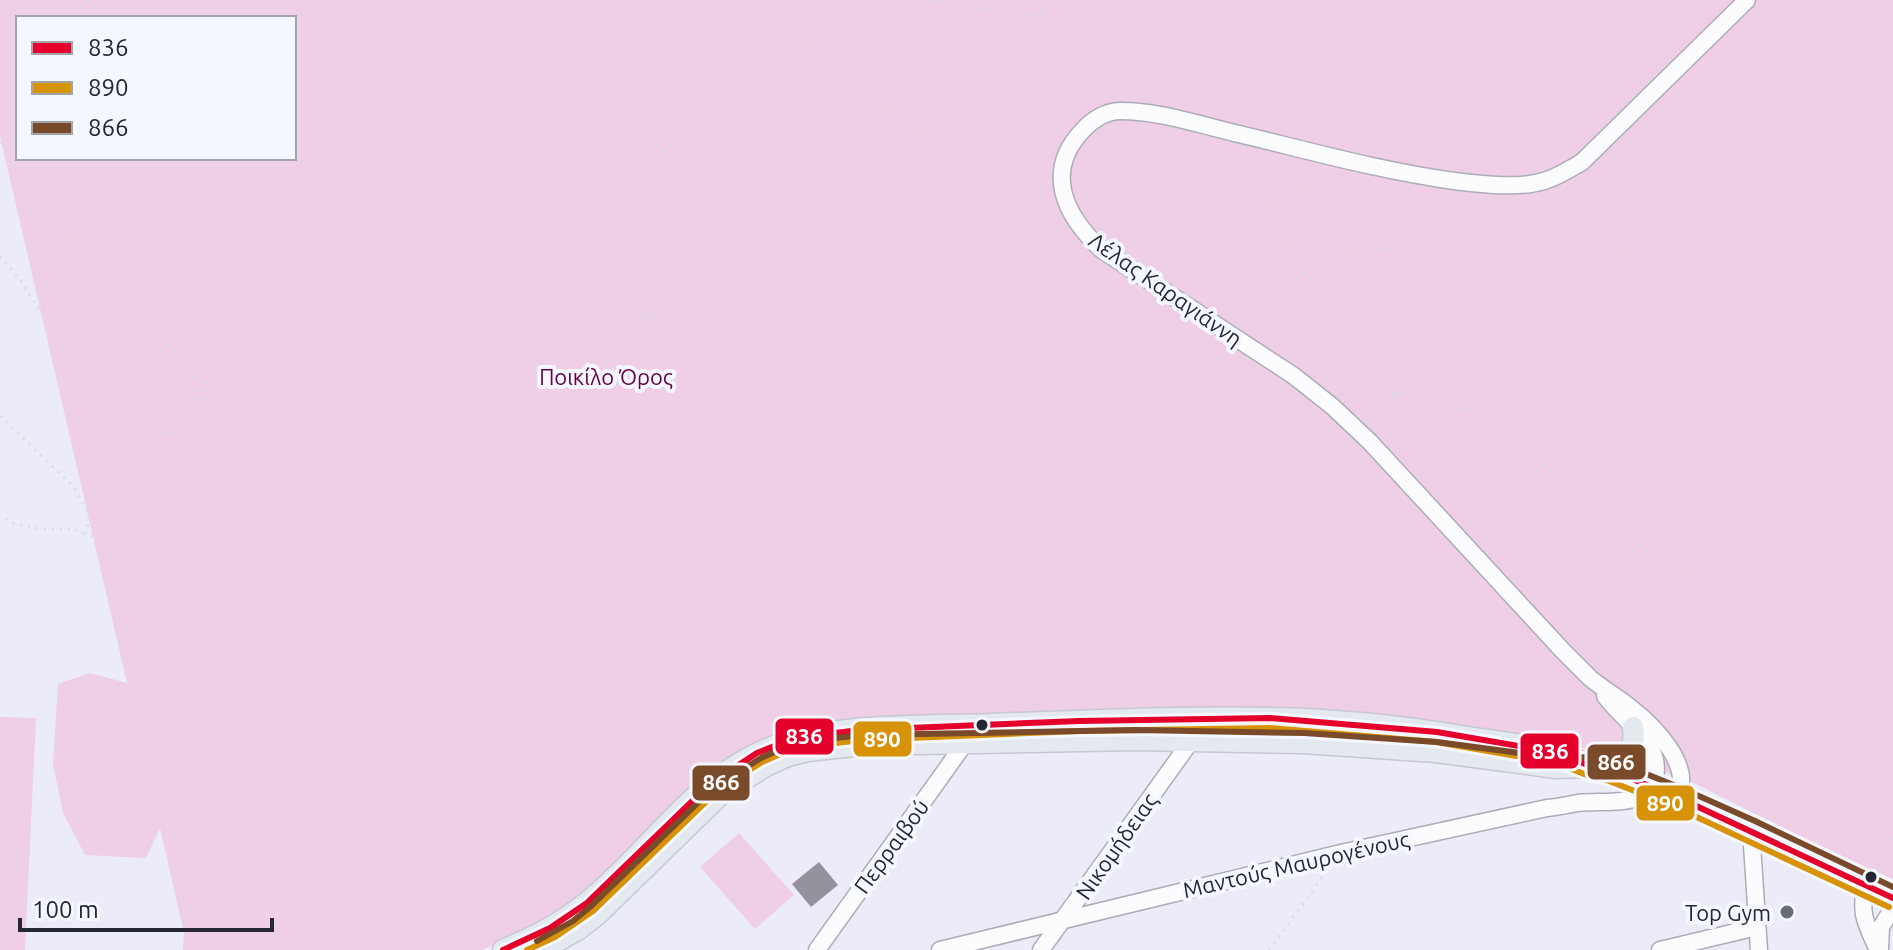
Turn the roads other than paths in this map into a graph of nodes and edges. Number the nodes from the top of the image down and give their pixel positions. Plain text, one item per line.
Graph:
1 (1747, 0) edge
2 (1592, 679) junction
3 (1633, 727) junction
4 (1191, 741) junction
5 (965, 743) junction
6 (1600, 768) junction
7 (1651, 786) junction
8 (1677, 797) junction
9 (1751, 830) junction
10 (1866, 885) junction
11 (1893, 898) edge
12 (1893, 908) edge
13 (1065, 918) junction
14 (1757, 927) junction
15 (503, 950) edge
16 (542, 950) edge
17 (817, 950) edge
18 (940, 950) edge
19 (1041, 950) edge
20 (1660, 950) edge
21 (1759, 950) edge
22 (1879, 950) edge

1 - 2 street, Λέλας Καραγιάννη
2 - 3 street, Λέλας Καραγιάννη
2 - 8 street, Λέλας Καραγιάννη
3 - 6 main road
3 - 7 street, Λέλας Καραγιάννη
4 - 5 main road
4 - 6 main road
4 - 13 street, Νικομήδειας
5 - 16 main road
5 - 17 street, Περραιβού
6 - 7 main road
6 - 15 main road
7 - 8 main road
7 - 13 street, Μαντούς Μαυρογένους
8 - 9 main road
9 - 10 main road
9 - 14 street
10 - 11 main road
10 - 22 street
12 - 22 street
13 - 18 street, Μαντούς Μαυρογένους
13 - 19 street, Νικομήδειας
14 - 20 street
14 - 21 street

